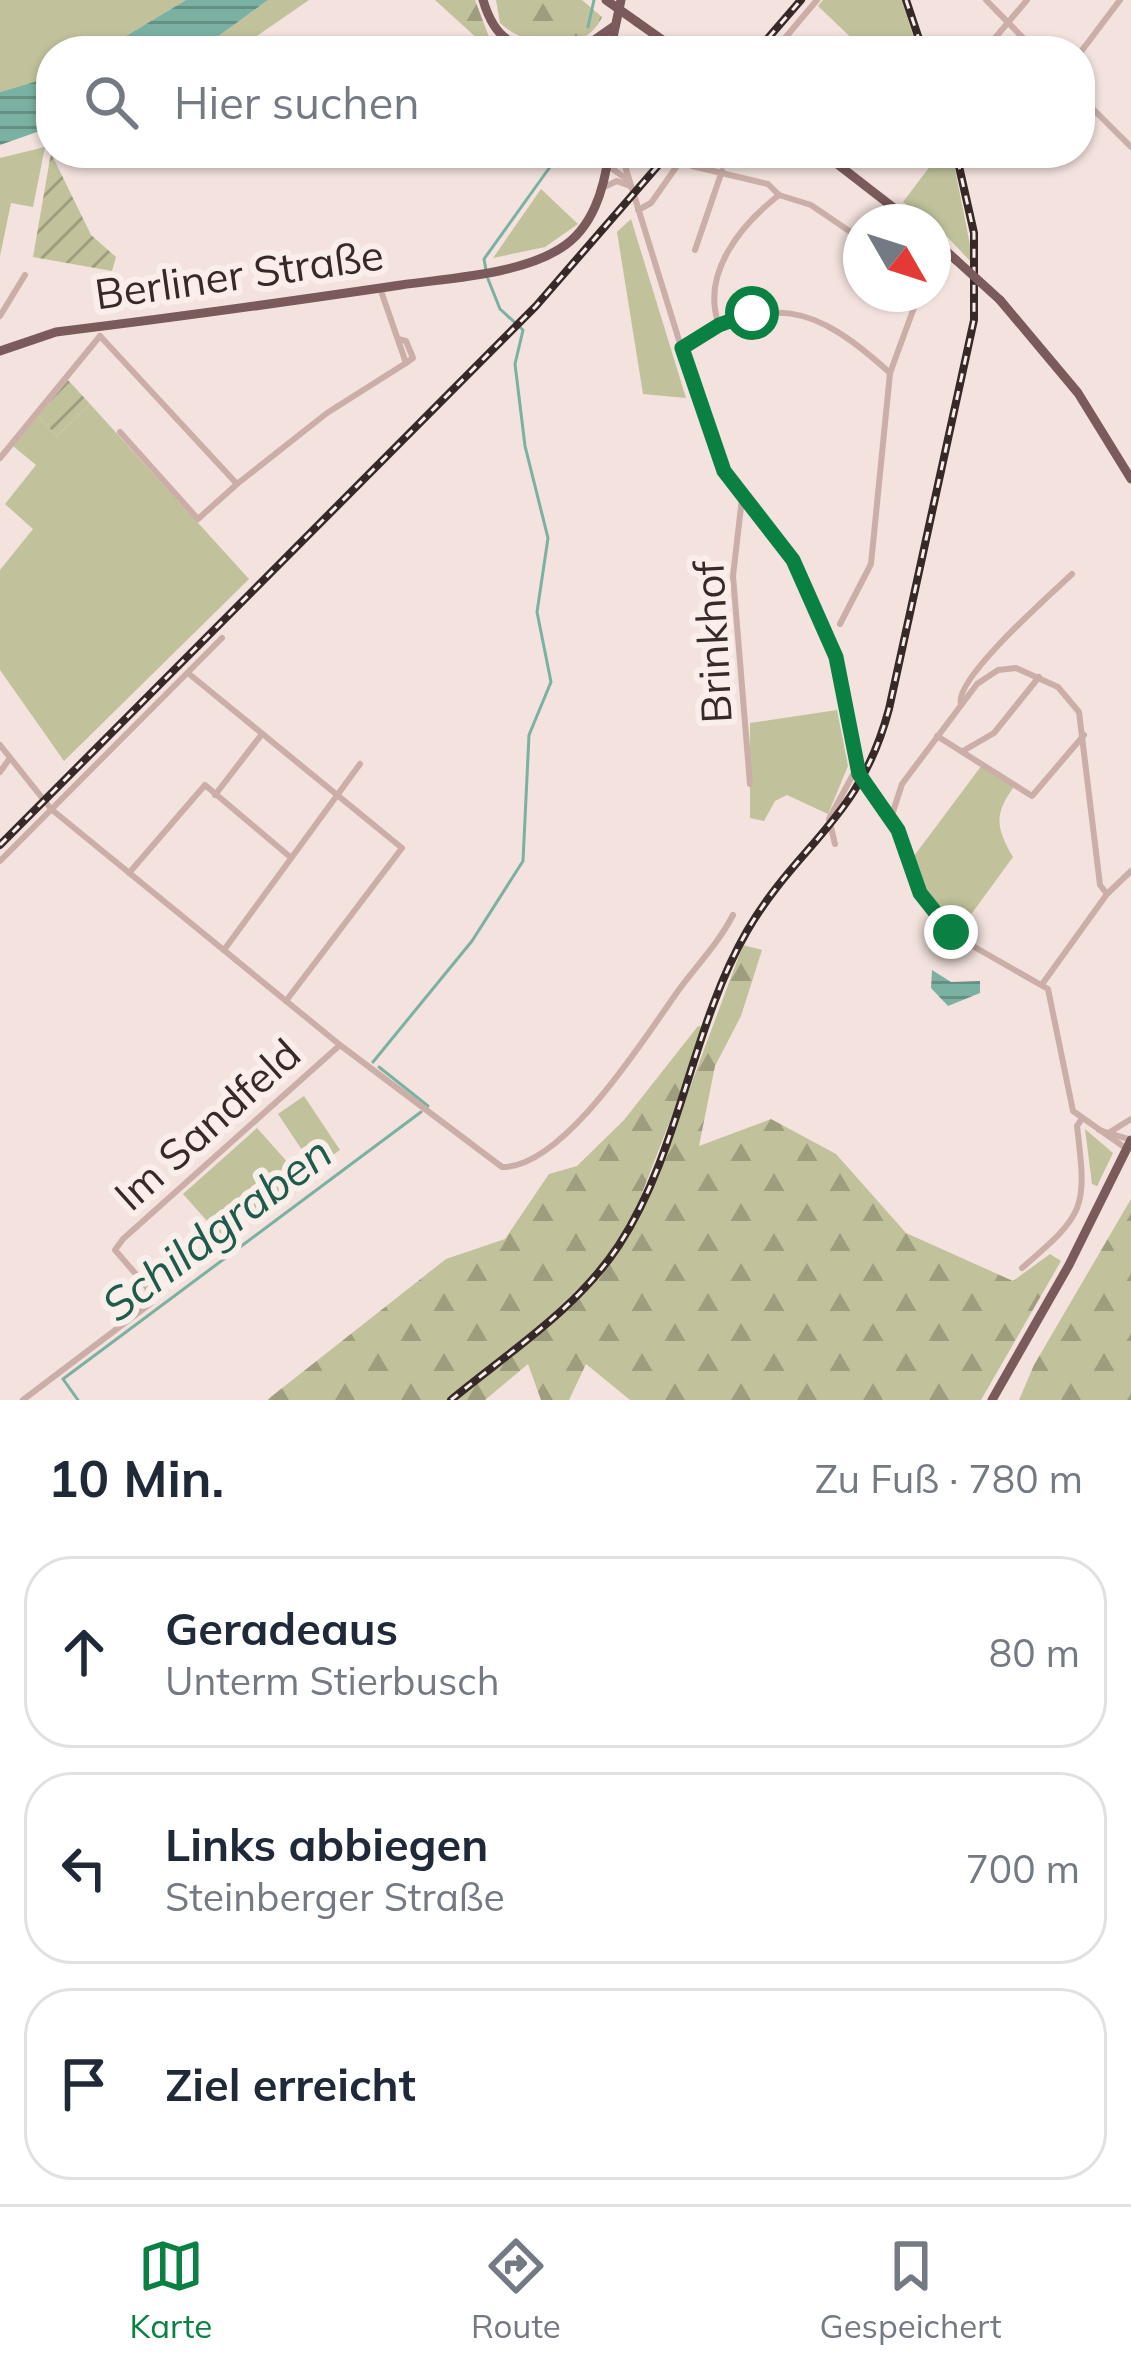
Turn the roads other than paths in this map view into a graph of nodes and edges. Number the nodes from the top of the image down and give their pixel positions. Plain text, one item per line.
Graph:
1 (485, 0) edge
2 (606, 0) edge
3 (621, 0) edge
4 (817, 0) edge
5 (986, 0) edge
6 (1027, 0) edge
7 (1120, 0) edge
8 (1008, 22) junction
9 (614, 23) junction
10 (502, 36) edge
11 (599, 36) edge
12 (612, 36) edge
13 (657, 36) edge
14 (786, 36) edge
15 (996, 36) edge
16 (1022, 36) edge
17 (1093, 36) edge
18 (1095, 110) edge
19 (1131, 147) edge
20 (606, 168) edge
21 (616, 168) edge
22 (626, 168) edge
23 (676, 168) edge
24 (704, 168) edge
25 (842, 168) edge
26 (722, 171) junction
27 (630, 183) junction
28 (602, 188) junction
29 (779, 195) junction
30 (889, 204) edge
31 (638, 210) junction
32 (843, 227) edge
33 (695, 250) dead end
34 (951, 255) edge
35 (26, 275) dead end
36 (380, 288) junction
37 (912, 312) edge
38 (0, 316) edge
39 (719, 325) junction
40 (100, 331) junction
41 (682, 348) junction
42 (0, 349) edge
43 (890, 373) junction
44 (120, 433) dead end
45 (0, 458) edge
46 (1131, 479) edge
47 (237, 484) junction
48 (742, 498) junction
49 (1072, 574) dead end
50 (840, 624) dead end
51 (222, 638) dead end
52 (188, 673) junction
53 (1039, 677) junction
54 (961, 704) junction
55 (262, 734) junction
56 (1084, 734) junction
57 (938, 736) junction
58 (0, 745) edge
59 (963, 751) junction
60 (10, 758) junction
61 (360, 764) dead end
62 (856, 769) junction
63 (0, 772) edge
64 (750, 784) dead end
65 (215, 794) junction
66 (336, 796) junction
67 (51, 809) junction
68 (891, 818) junction
69 (835, 844) dead end
70 (290, 856) junction
71 (0, 861) edge
72 (1131, 871) edge
73 (129, 873) junction
74 (1107, 894) junction
75 (733, 915) dead end
76 (224, 950) junction
77 (1043, 983) junction
78 (286, 1001) junction
79 (340, 1045) junction
80 (1131, 1119) edge
81 (1082, 1120) junction
82 (1096, 1129) junction
83 (1110, 1132) junction
84 (1130, 1143) edge
85 (1022, 1268) dead end
86 (23, 1400) edge
87 (992, 1400) edge

1 - 10 main road
2 - 13 main road, bridge
3 - 9 main road
4 - 14 street
5 - 8 street
6 - 8 street
7 - 17 street
8 - 15 street
8 - 16 street
9 - 11 main road
9 - 12 main road
18 - 19 street
20 - 28 main road, Berliner Straße
21 - 27 street
22 - 27 street
23 - 31 street
24 - 26 street
25 - 30 main road
26 - 29 street
26 - 33 street
27 - 28 street
27 - 31 street
28 - 36 main road, Berliner Straße
29 - 32 street
29 - 39 street
31 - 41 street
34 - 46 main road, bridge
35 - 38 street
36 - 40 main road, Berliner Straße
36 - 47 street
37 - 43 street
39 - 41 street
39 - 43 street
40 - 42 main road, Berliner Straße
40 - 45 street
40 - 47 street
41 - 48 street
43 - 50 street
44 - 47 street
48 - 62 street
48 - 64 street, Brinkhof
49 - 54 street
51 - 52 street
52 - 55 street
52 - 67 street
53 - 54 street
53 - 56 street
53 - 59 street
54 - 57 street
55 - 65 street
55 - 66 street
56 - 59 street
56 - 74 street
57 - 59 street
57 - 68 street
58 - 60 street, Im Sandfeld
60 - 63 street
60 - 67 street, Im Sandfeld
61 - 66 street
62 - 68 street
62 - 69 street
65 - 70 street
65 - 73 street
66 - 70 street
66 - 78 street
67 - 71 street
67 - 73 street, Im Sandfeld
68 - 77 street
70 - 76 street
72 - 74 street
73 - 76 street, Im Sandfeld
74 - 77 street
75 - 79 street
76 - 78 street, Im Sandfeld
77 - 81 street
78 - 79 street, Im Sandfeld
79 - 86 street, Im Sandfeld
80 - 83 street
81 - 82 street
81 - 85 street
82 - 83 street
82 - 84 street
83 - 84 street
84 - 87 main road

